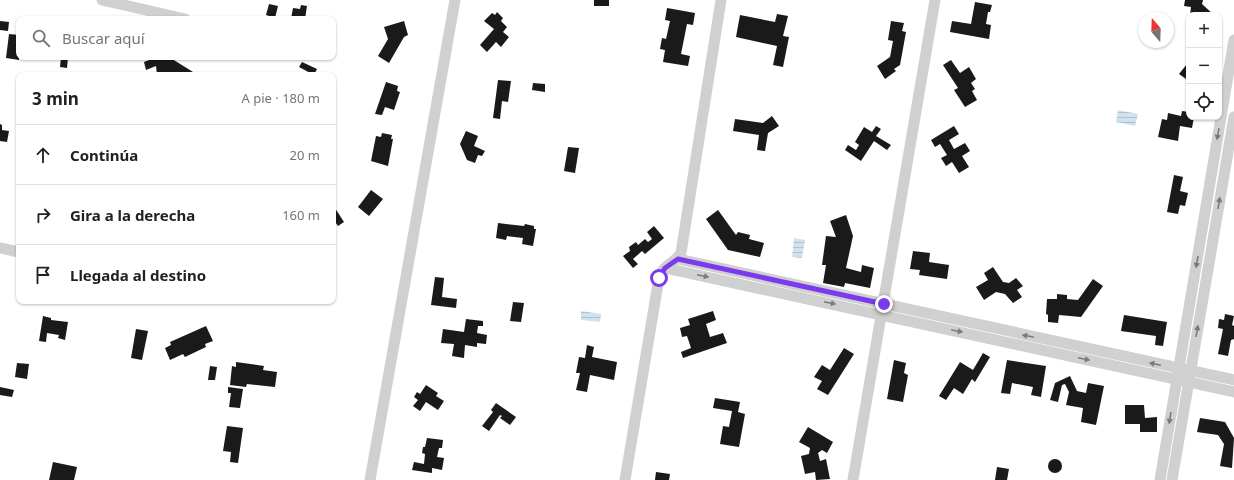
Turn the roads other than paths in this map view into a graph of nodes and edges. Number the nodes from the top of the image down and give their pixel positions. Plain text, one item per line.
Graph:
1 (102, 0) edge
2 (455, 0) edge
3 (722, 0) edge
4 (935, 0) edge
5 (172, 16) edge
6 (1234, 40) edge
7 (1234, 117) edge
8 (0, 248) edge
9 (16, 251) edge
10 (678, 259) junction
11 (665, 268) junction
12 (884, 309) junction
13 (1178, 374) junction
14 (1190, 377) junction
15 (1234, 380) edge
16 (1234, 392) edge
17 (370, 480) edge
18 (625, 480) edge
19 (853, 480) edge
20 (1160, 480) edge
21 (1172, 480) edge

1 - 5 street
2 - 17 street
3 - 10 street
4 - 12 street
6 -> 13 street
14 -> 7 street
8 - 9 street
10 - 11 street
10 - 12 street
11 -> 12 street
11 - 18 street
12 - 13 street
12 - 19 street
13 - 14 street
13 -> 20 street
14 - 15 street
14 - 16 street
14 - 21 street

